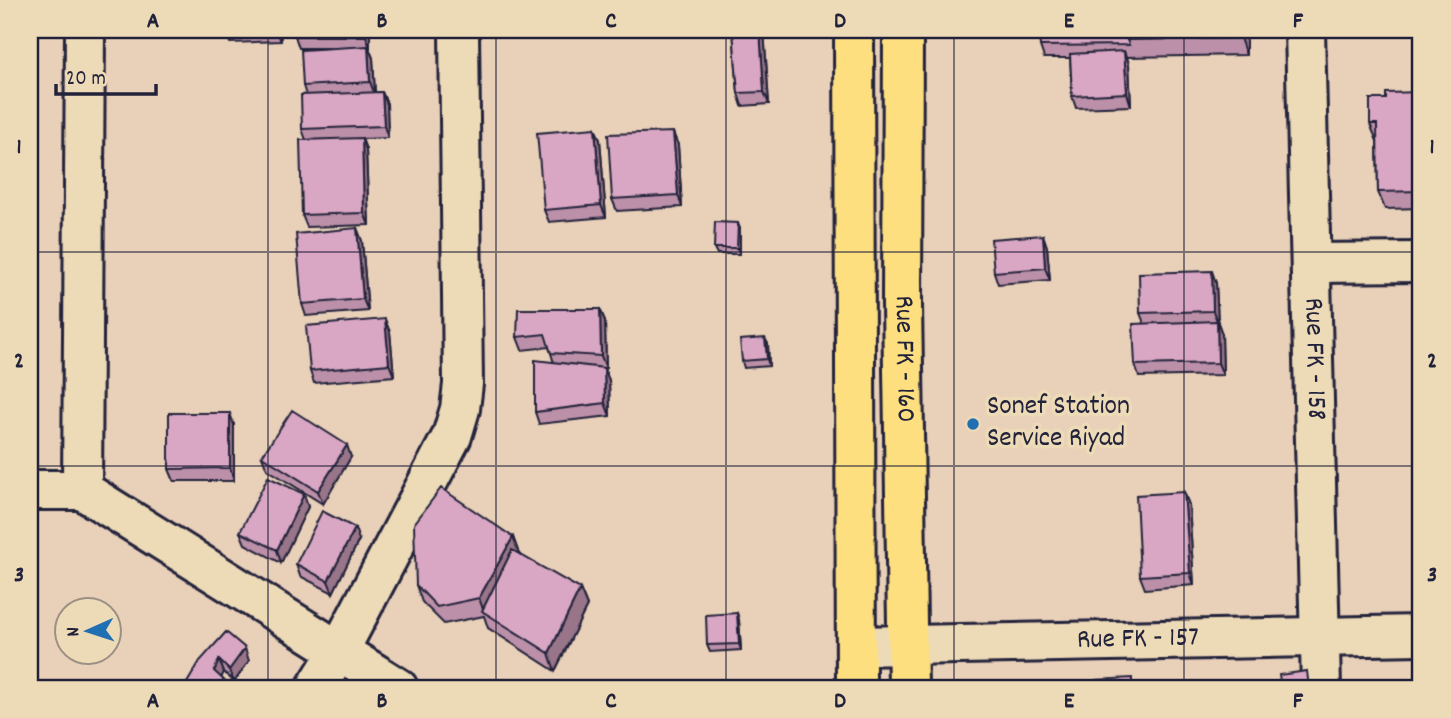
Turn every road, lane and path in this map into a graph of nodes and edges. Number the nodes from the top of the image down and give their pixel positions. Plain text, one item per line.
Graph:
1 (85, 30) edge
2 (459, 30) edge
3 (854, 30) edge
4 (902, 30) edge
5 (1305, 30) edge
6 (1421, 262) edge
7 (1311, 263) junction
8 (30, 490) edge
9 (82, 490) junction
10 (1421, 635) edge
11 (1320, 637) junction
12 (908, 645) junction
13 (856, 646) junction
14 (339, 652) junction
15 (316, 688) edge
16 (398, 688) edge
17 (856, 688) edge
18 (908, 688) edge
19 (1321, 688) edge

1 - 9 street
2 - 14 street
3 - 13 main road, Rue FK - 160
4 - 12 main road, Rue FK - 160
5 - 7 street, Rue FK - 158
6 - 7 street
7 - 11 street, Rue FK - 158
8 - 9 street
9 - 14 street
10 - 11 street, Rue FK - 157
11 - 12 street, Rue FK - 157
11 - 19 street, Rue FK - 158
12 - 13 street, Rue FK - 157
12 - 18 main road, Rue FK - 160
13 - 17 main road, Rue FK - 160
14 - 15 street
14 - 16 street

